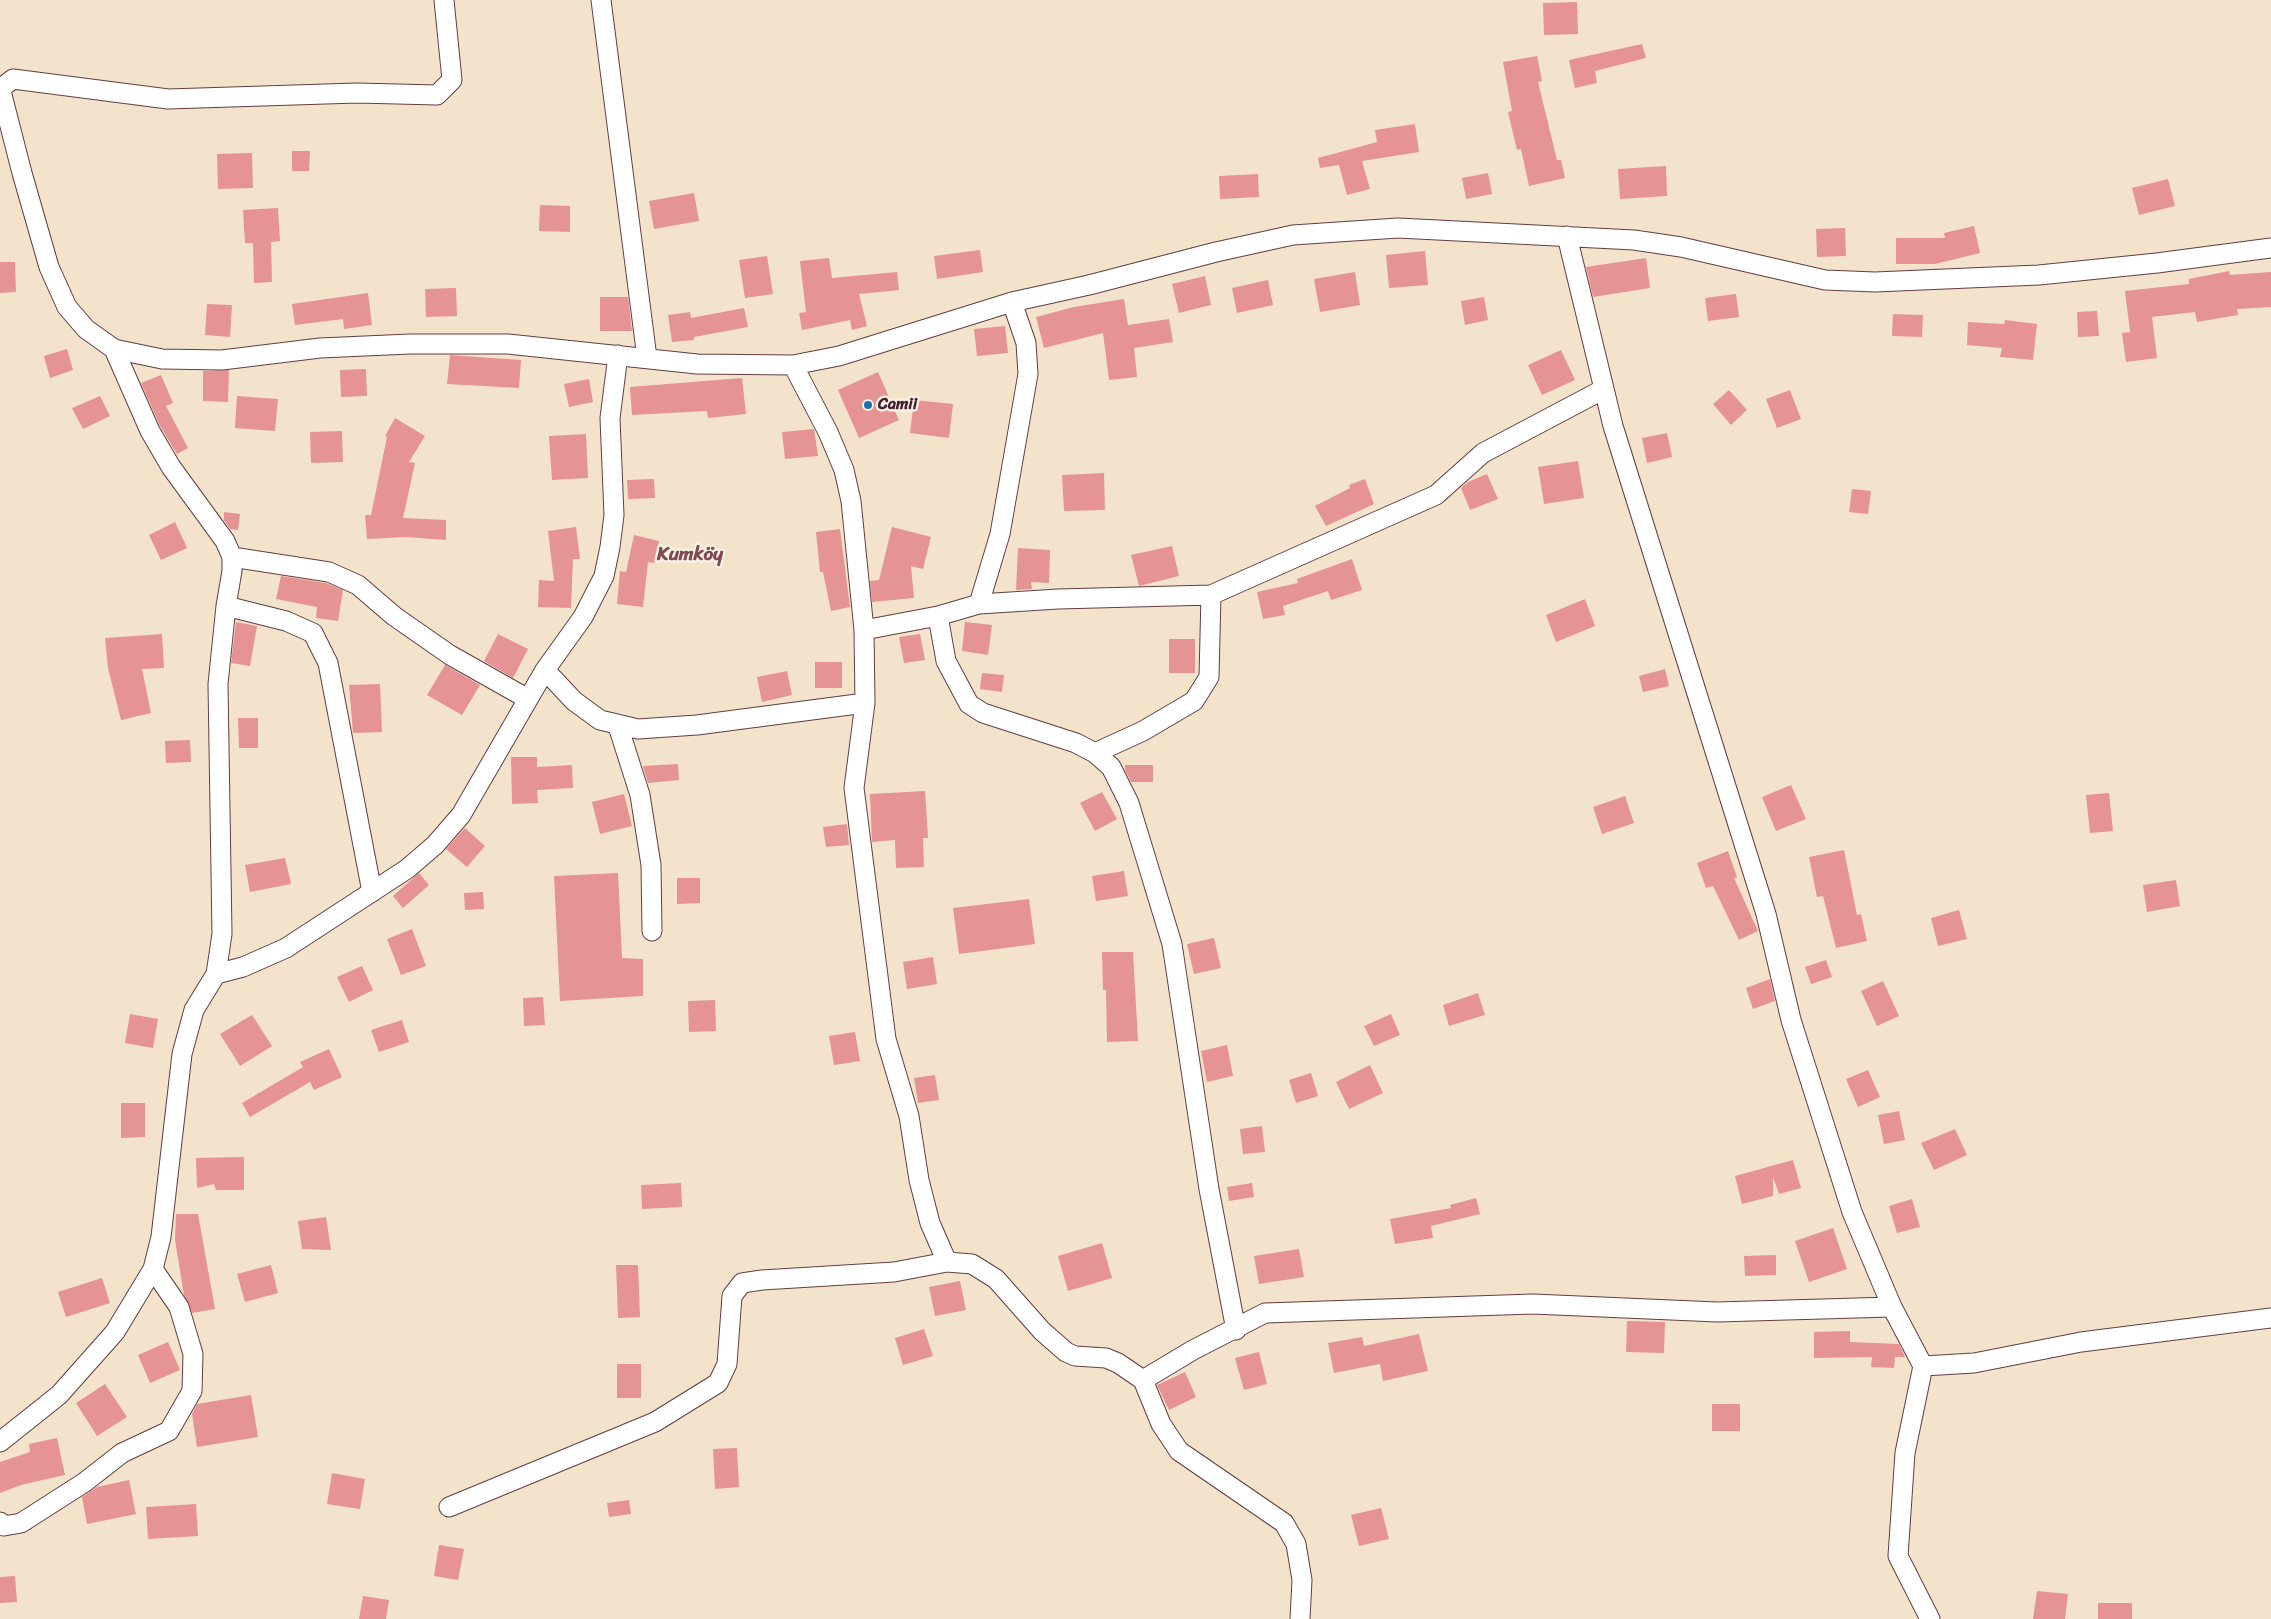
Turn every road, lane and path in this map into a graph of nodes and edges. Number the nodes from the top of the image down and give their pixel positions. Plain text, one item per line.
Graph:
1 (444, 0) edge
2 (601, 0) edge
3 (0, 87) edge
4 (1567, 236) junction
5 (2271, 248) edge
6 (1012, 302) junction
7 (114, 349) junction
8 (618, 355) junction
9 (647, 358) junction
10 (793, 365) junction
11 (1604, 389) junction
12 (232, 557) junction
13 (1211, 595) junction
14 (978, 604) junction
15 (226, 606) junction
16 (938, 616) junction
17 (864, 630) junction
18 (545, 670) junction
19 (528, 699) junction
20 (865, 702) junction
21 (618, 726) junction
22 (1096, 753) junction
23 (372, 892) junction
24 (652, 931) dead end
25 (216, 974) junction
26 (946, 1262) junction
27 (153, 1269) junction
28 (1892, 1307) junction
29 (2271, 1318) edge
30 (1236, 1330) junction
31 (1923, 1366) junction
32 (1143, 1380) junction
33 (0, 1442) edge
34 (449, 1507) dead end
35 (0, 1522) edge
36 (1300, 1619) edge
37 (1930, 1619) edge

1 - 3 street
2 - 9 street
3 - 7 street
4 - 5 street
4 - 6 street
4 - 11 street
6 - 10 street
6 - 14 street
7 - 8 street
7 - 12 street
8 - 9 street
8 - 18 street
9 - 10 street
10 - 17 street
11 - 13 street
11 - 28 street
12 - 15 street
12 - 19 street
13 - 14 street
13 - 22 street
14 - 16 street
15 - 23 street
15 - 25 street
16 - 17 street
16 - 22 street
17 - 20 street
18 - 19 street
18 - 21 street
19 - 23 street
20 - 21 street
20 - 26 street
21 - 24 street
22 - 30 street
23 - 25 street
25 - 27 street
26 - 32 street
26 - 34 street
27 - 33 street
27 - 35 street
28 - 30 street
28 - 31 street
29 - 31 street
30 - 32 street
31 - 37 street
32 - 36 street

